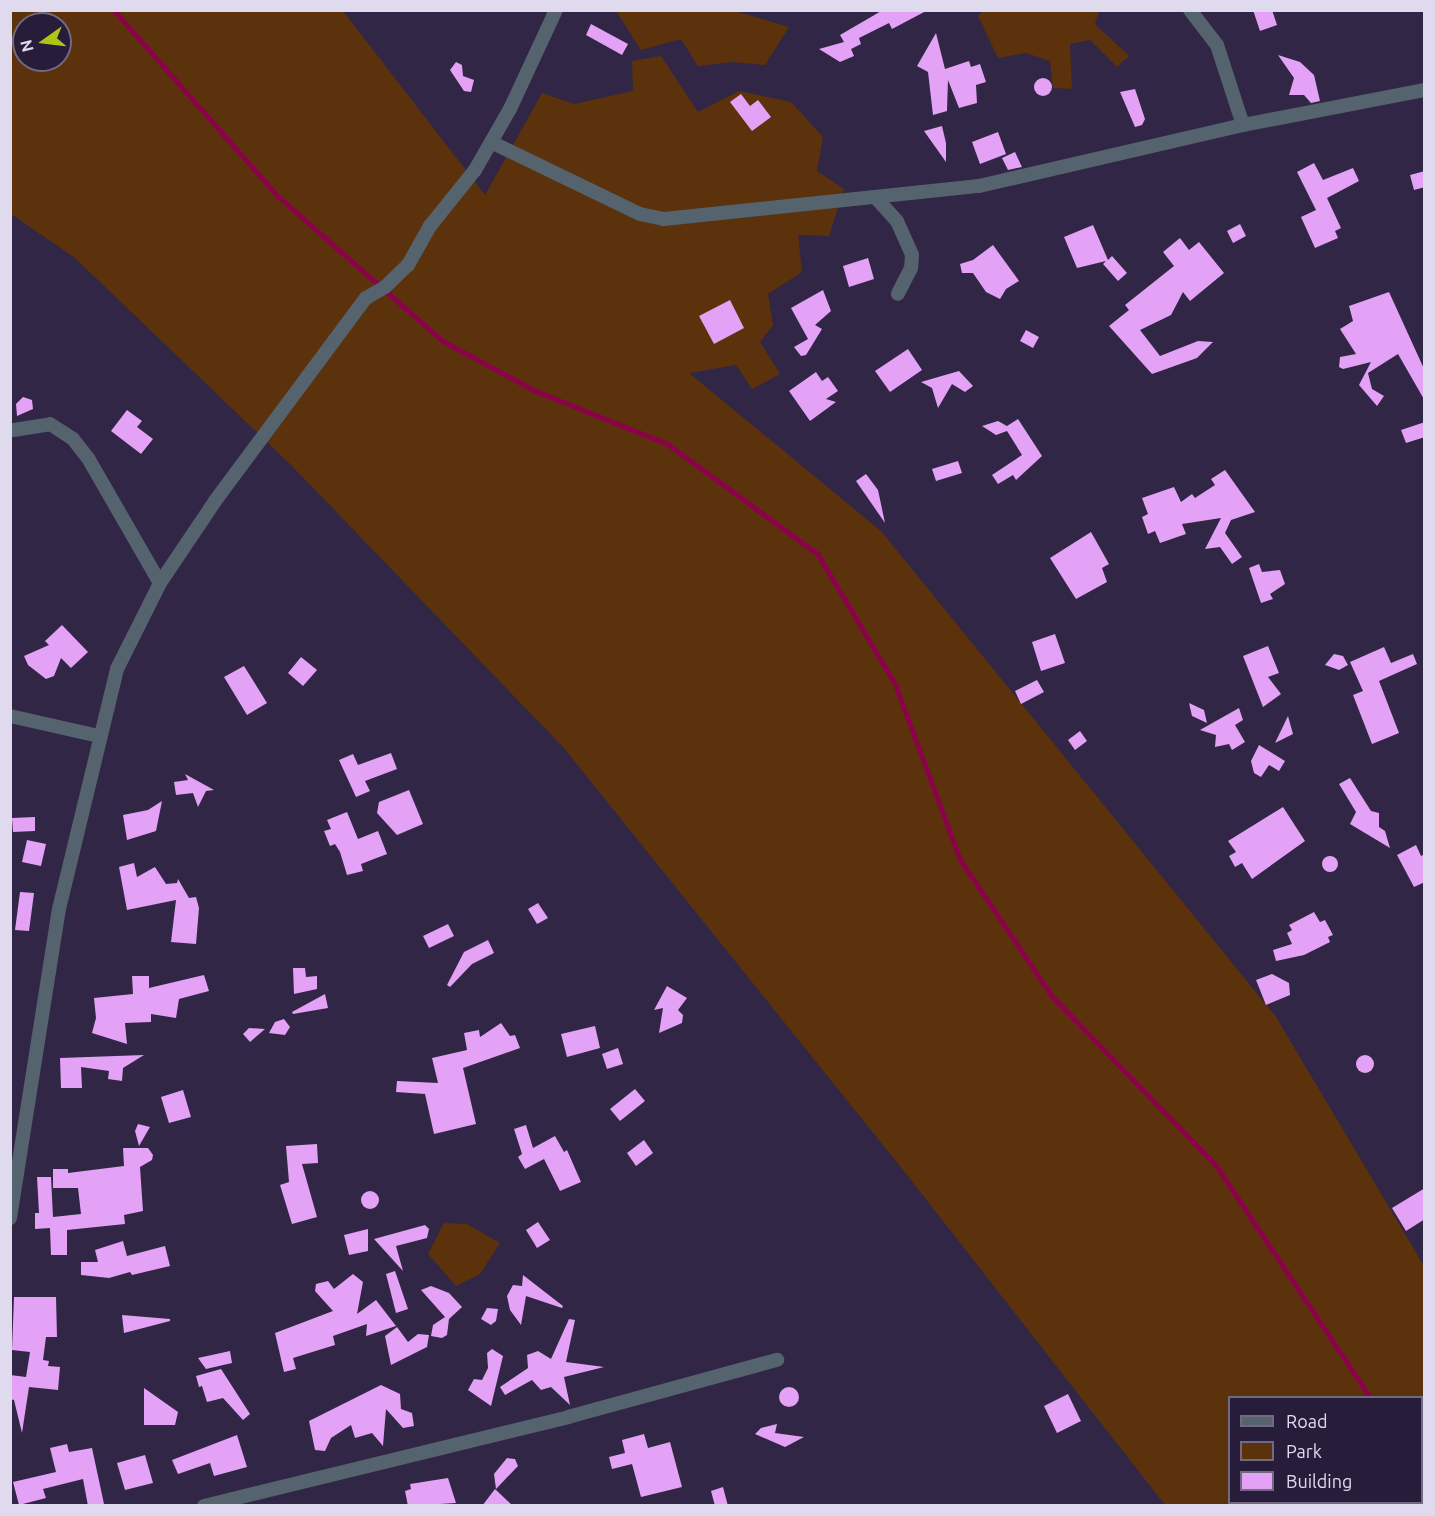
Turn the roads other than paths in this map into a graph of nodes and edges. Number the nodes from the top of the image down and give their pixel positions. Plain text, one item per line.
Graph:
1 (556, 10) edge
2 (1190, 10) edge
3 (1425, 90) edge
4 (1243, 125) junction
5 (493, 143) junction
6 (877, 199) junction
7 (898, 294) dead end
8 (14, 430) dead end
9 (160, 583) junction
10 (10, 716) edge
11 (99, 736) junction
12 (10, 1218) edge
13 (777, 1360) dead end
14 (204, 1506) edge

1 - 5 street
2 - 4 street
3 - 4 street
4 - 6 street
5 - 6 street
5 - 9 street
6 - 7 street
8 - 9 street
9 - 11 street
10 - 11 street
11 - 12 street
13 - 14 street

